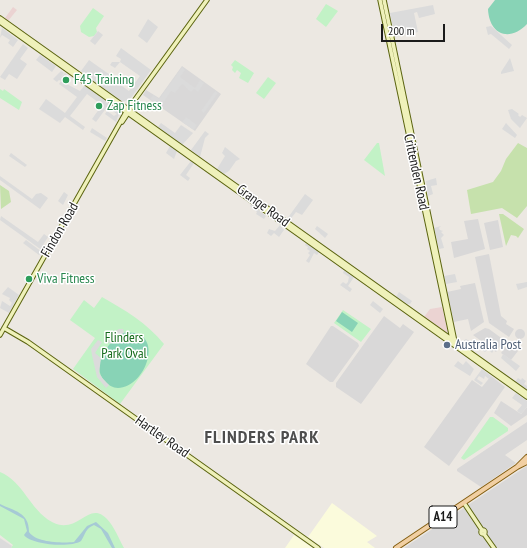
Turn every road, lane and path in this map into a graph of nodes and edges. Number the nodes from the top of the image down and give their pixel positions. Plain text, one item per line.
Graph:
1 (207, 0) edge
2 (380, 0) edge
3 (384, 0) edge
4 (0, 18) edge
5 (0, 22) edge
6 (89, 84) junction
7 (134, 102) junction
8 (121, 106) junction
9 (128, 111) junction
10 (134, 115) junction
11 (123, 118) junction
12 (4, 328) junction
13 (450, 332) junction
14 (0, 335) edge
15 (445, 335) junction
16 (453, 342) junction
17 (527, 393) edge
18 (527, 397) edge
19 (527, 457) edge
20 (527, 462) edge
21 (517, 467) junction
22 (464, 503) junction
23 (318, 548) edge
24 (396, 548) edge
25 (494, 548) edge

1 - 7 main road, Findon Road
2 - 13 main road, Crittenden Road
3 - 16 main road, Crittenden Road
4 - 6 main road, Grange Road
5 - 6 main road, Grange Road
6 - 8 main road, Grange Road
7 - 8 main road
7 - 9 main road, Findon Road
7 - 10 main road
8 - 9 main road, Grange Road
8 - 11 main road
9 - 10 main road, Grange Road
9 - 11 main road, Findon Road
10 - 11 main road
10 - 15 main road, Grange Road
10 - 16 main road, Grange Road
11 - 12 main road, Findon Road
12 - 14 main road, Findon Road
12 - 23 main road, Hartley Road
13 - 15 main road
13 - 16 main road, Crittenden Road
15 - 16 main road, Grange Road
16 - 17 main road, Grange Road
16 - 18 main road, Grange Road
19 - 21 main road, A14
20 - 21 main road, A14
21 - 22 main road, A14
22 - 24 main road, A14
22 - 25 main road

